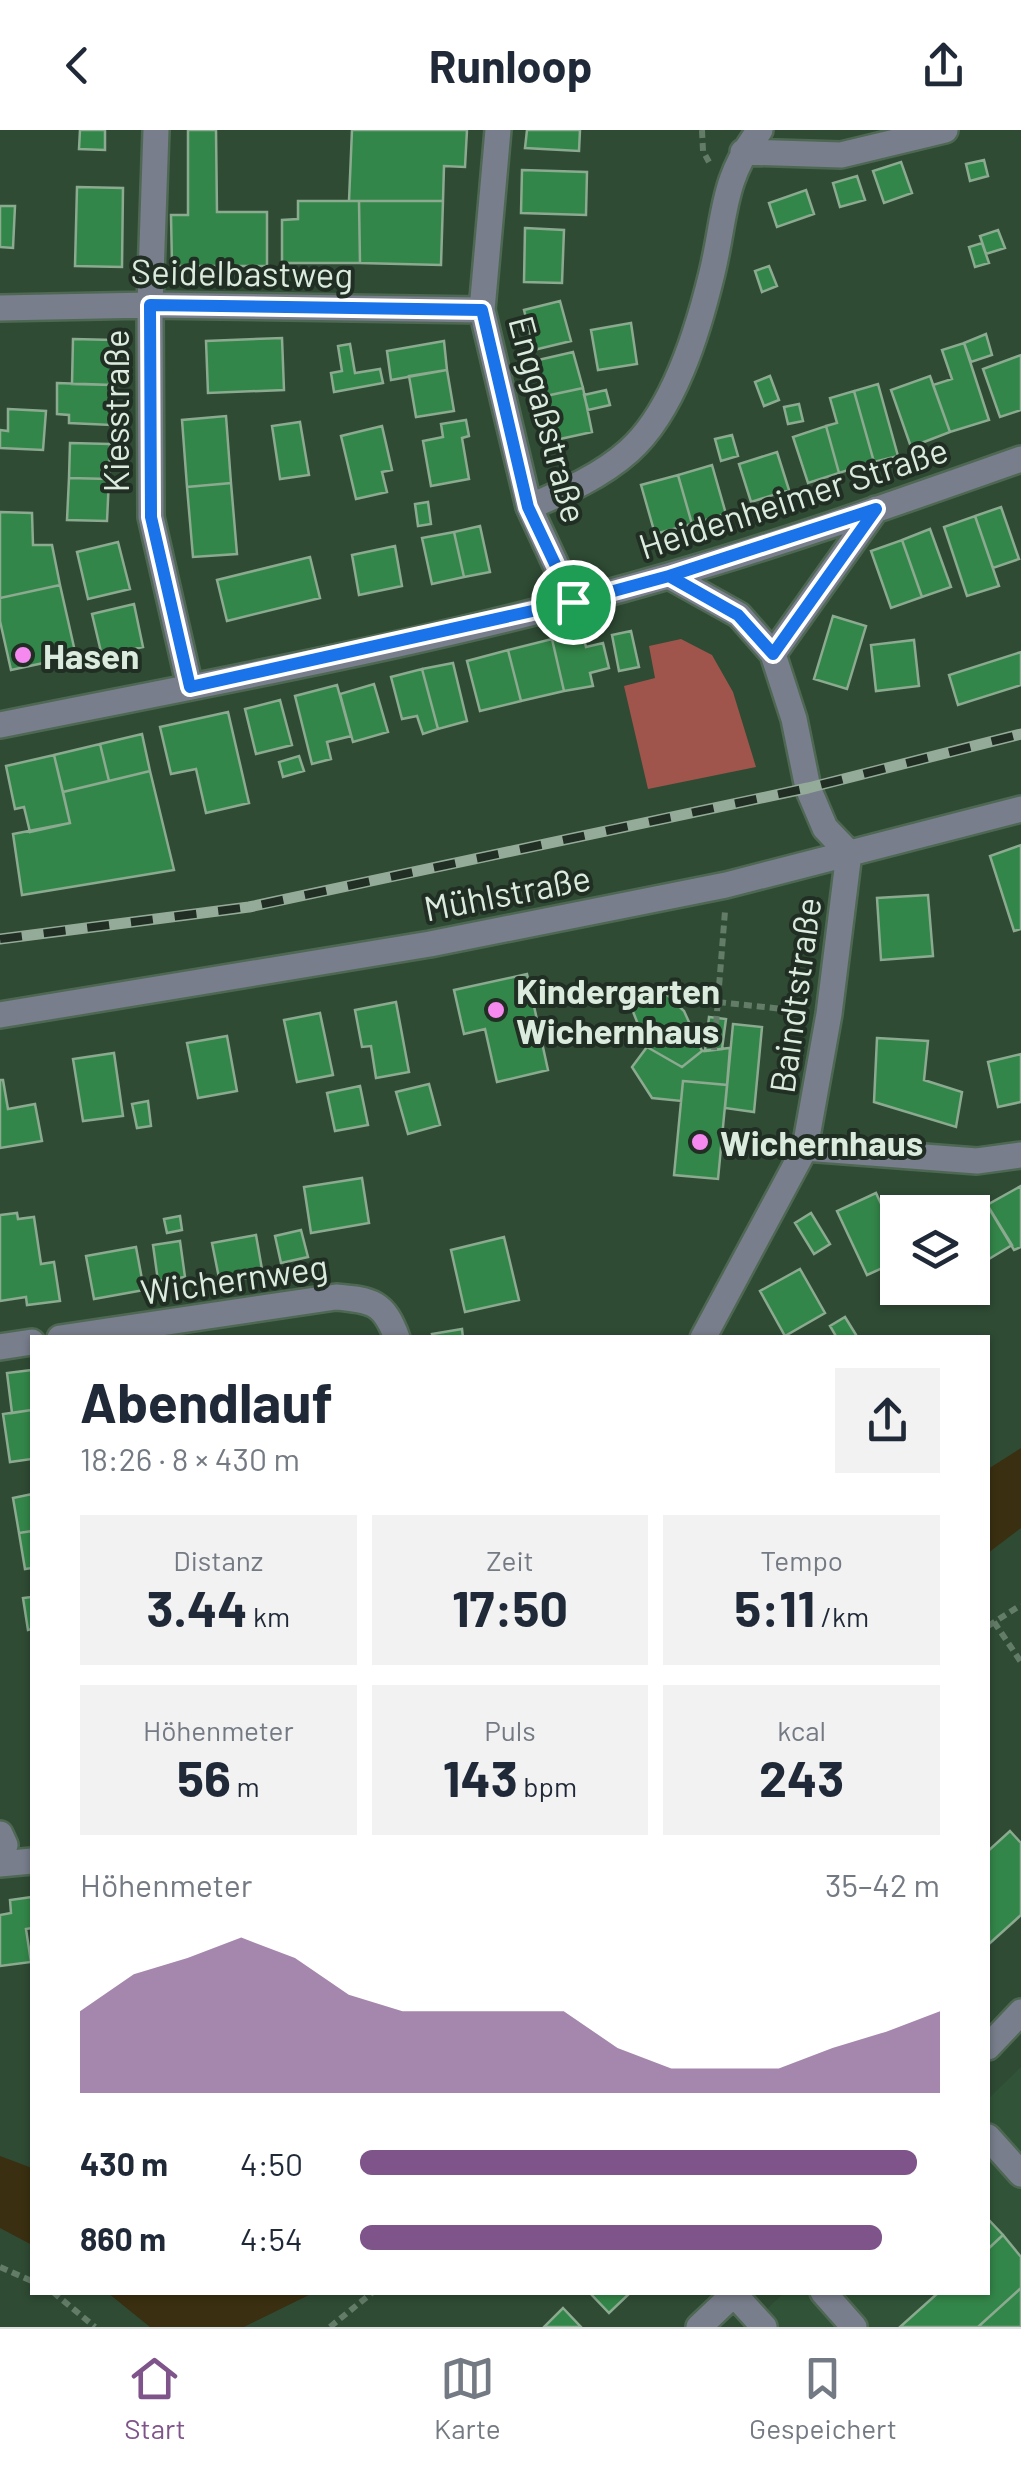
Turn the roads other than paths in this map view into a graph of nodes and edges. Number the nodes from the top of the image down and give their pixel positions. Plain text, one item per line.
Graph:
1 (156, 130) edge
2 (498, 130) edge
3 (760, 130) edge
4 (945, 130) edge
5 (743, 152) junction
6 (150, 305) junction
7 (0, 308) edge
8 (482, 310) junction
9 (1021, 459) edge
10 (528, 507) junction
11 (876, 509) junction
12 (669, 576) junction
13 (573, 602) junction
14 (773, 654) junction
15 (190, 687) junction
16 (0, 725) edge
17 (1021, 809) edge
18 (850, 853) junction
19 (0, 1015) edge
20 (805, 1148) junction
21 (1021, 1155) edge
22 (80, 1335) edge
23 (396, 1335) edge
24 (705, 1335) edge
25 (30, 1342) edge
26 (0, 1347) edge
27 (0, 1834) edge
28 (0, 1854) edge
29 (30, 1861) edge
30 (0, 1864) edge
31 (1021, 2012) edge
32 (990, 2045) edge
33 (990, 2139) edge
34 (1021, 2174) edge
35 (733, 2295) edge
36 (737, 2295) edge
37 (826, 2295) edge
38 (699, 2327) edge
39 (764, 2327) edge
40 (854, 2327) edge

1 - 6 street, Kiesstraße
2 - 8 street, Enggaßstraße
3 - 5 street
4 - 5 street
5 - 10 street
6 - 7 street, Seidelbastweg
6 - 8 street, Seidelbastweg
6 - 15 street, Kiesstraße
8 - 10 street, Enggaßstraße
9 - 11 street, Heidenheimer Straße
10 - 13 street, Enggaßstraße
11 - 12 street, Heidenheimer Straße
11 - 14 street
12 - 13 street, Heidenheimer Straße
12 - 14 street, Baindtstraße
13 - 15 street, Heidenheimer Straße
14 - 18 street, Baindtstraße
15 - 16 street, Heidenheimer Straße
17 - 18 street, Mühlstraße
18 - 19 street, Mühlstraße
18 - 20 street, Baindtstraße
20 - 21 street
20 - 24 street, Baindtstraße
22 - 23 street, Wichernweg
25 - 26 street
27 - 28 street
29 - 30 street
31 - 32 street
33 - 34 street
35 - 38 street
36 - 39 street
37 - 40 street

